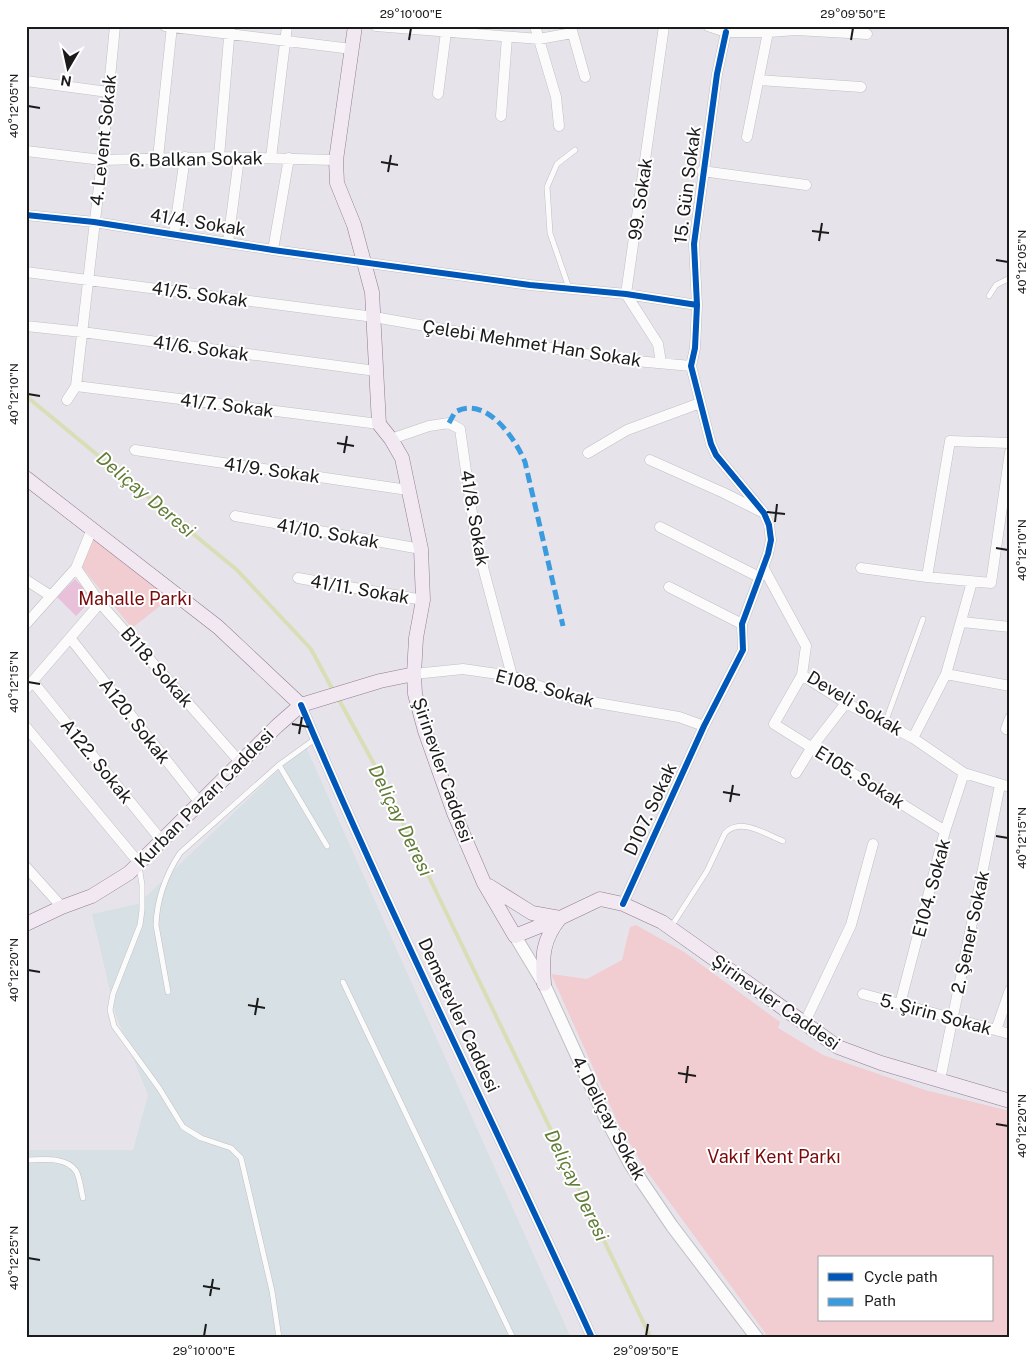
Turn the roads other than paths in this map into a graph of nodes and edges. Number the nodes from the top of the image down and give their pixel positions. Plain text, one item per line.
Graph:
1 (115, 26) edge
2 (287, 26) edge
3 (356, 26) edge
4 (376, 26) edge
5 (536, 26) edge
6 (664, 26) edge
7 (708, 26) edge
8 (170, 27) edge
9 (769, 29) edge
10 (230, 30) edge
11 (572, 30) edge
12 (446, 32) junction
13 (726, 32) junction
14 (867, 34) dead end
15 (507, 37) junction
16 (539, 39) junction
17 (285, 42) junction
18 (352, 49) junction
19 (585, 77) dead end
20 (759, 80) junction
21 (26, 81) edge
22 (861, 87) dead end
23 (108, 92) junction
24 (438, 94) dead end
25 (501, 116) dead end
26 (559, 126) dead end
27 (747, 137) dead end
28 (575, 150) dead end
29 (26, 151) edge
30 (185, 157) junction
31 (218, 157) junction
32 (158, 158) junction
33 (239, 158) junction
34 (271, 158) junction
35 (289, 158) junction
36 (102, 160) junction
37 (336, 160) junction
38 (702, 171) junction
39 (806, 185) dead end
40 (26, 215) edge
41 (94, 222) junction
42 (174, 234) junction
43 (228, 242) junction
44 (273, 250) junction
45 (365, 262) junction
46 (26, 272) edge
47 (88, 278) junction
48 (1010, 278) edge
49 (570, 288) junction
50 (626, 294) junction
51 (988, 296) dead end
52 (698, 306) junction
53 (374, 317) junction
54 (26, 326) edge
55 (82, 332) junction
56 (661, 363) junction
57 (691, 366) junction
58 (376, 371) junction
59 (76, 386) junction
60 (67, 400) dead end
61 (700, 403) junction
62 (379, 424) junction
63 (391, 439) junction
64 (1010, 443) edge
65 (135, 450) dead end
66 (1010, 452) edge
67 (588, 453) dead end
68 (650, 460) dead end
69 (26, 478) edge
70 (408, 490) junction
71 (764, 513) junction
72 (235, 516) dead end
73 (660, 526) dead end
74 (92, 529) junction
75 (421, 549) junction
76 (764, 567) junction
77 (76, 568) junction
78 (861, 568) dead end
79 (926, 577) junction
80 (298, 578) dead end
81 (759, 578) junction
82 (26, 580) edge
83 (972, 582) junction
84 (668, 586) dead end
85 (51, 596) junction
86 (423, 600) junction
87 (100, 603) junction
88 (923, 619) dead end
89 (962, 622) junction
90 (26, 624) edge
91 (742, 624) junction
92 (1010, 627) edge
93 (71, 639) junction
94 (414, 674) junction
95 (946, 674) junction
96 (802, 675) junction
97 (512, 676) junction
98 (29, 686) edge
99 (1010, 686) edge
100 (305, 703) junction
101 (846, 703) junction
102 (1010, 718) edge
103 (885, 723) junction
104 (704, 726) junction
105 (26, 727) edge
106 (1010, 729) edge
107 (913, 738) junction
108 (315, 739) junction
109 (812, 747) junction
110 (240, 762) junction
111 (279, 765) junction
112 (796, 773) dead end
113 (964, 773) junction
114 (1005, 786) edge
115 (200, 803) junction
116 (946, 831) junction
117 (162, 841) junction
118 (783, 841) dead end
119 (873, 844) dead end
120 (327, 846) dead end
121 (139, 863) junction
122 (26, 867) edge
123 (484, 883) junction
124 (623, 904) junction
125 (62, 907) junction
126 (560, 918) junction
127 (26, 924) edge
128 (670, 928) junction
129 (515, 936) junction
130 (343, 982) dead end
131 (544, 984) junction
132 (1010, 990) edge
133 (168, 992) dead end
134 (863, 994) dead end
135 (900, 1004) junction
136 (952, 1018) junction
137 (805, 1022) junction
138 (996, 1030) junction
139 (1010, 1034) edge
140 (940, 1080) junction
141 (1010, 1101) edge
142 (26, 1160) edge
143 (82, 1198) dead end
144 (279, 1338) edge
145 (513, 1338) edge
146 (592, 1338) edge
147 (757, 1338) edge

1 - 23 street, 4. Levent Sokak
2 - 17 street
3 - 18 main road
4 - 12 street
5 - 16 street
6 - 50 street, 99. Sokak
7 - 13 street
8 - 10 street
8 - 32 street
9 - 13 street
9 - 14 street
9 - 20 street
10 - 17 street
10 - 31 street
11 - 16 street
11 - 19 street
12 - 15 street
12 - 24 street
13 - 38 street, 15. Gün Sokak
15 - 16 street
15 - 25 street
16 - 26 street
17 - 18 street
17 - 34 street
18 - 37 main road
20 - 22 street
20 - 27 street
21 - 23 street
23 - 36 street, 4. Levent Sokak
28 - 49 lane
29 - 36 street, 6. Balkan Sokak
30 - 31 street, 6. Balkan Sokak
30 - 32 street, 6. Balkan Sokak
30 - 42 street
31 - 33 street, 6. Balkan Sokak
32 - 36 street, 6. Balkan Sokak
33 - 34 street, 6. Balkan Sokak
33 - 43 street
34 - 35 street, 6. Balkan Sokak
35 - 37 street, 6. Balkan Sokak
35 - 44 street
36 - 41 street, 4. Levent Sokak
37 - 45 main road
38 - 39 street
38 - 52 street, 15. Gün Sokak
40 - 41 street, 41/4. Sokak
41 - 42 street, 41/4. Sokak
41 - 47 street, 4. Levent Sokak
42 - 43 street, 41/4. Sokak
43 - 44 street, 41/4. Sokak
44 - 45 street, 41/4. Sokak
45 - 49 street, 41/4. Sokak
45 - 53 main road
46 - 47 street, 41/5. Sokak
47 - 53 street, 41/5. Sokak
47 - 55 street, 4. Levent Sokak
48 - 51 lane
49 - 50 street, 41/4. Sokak
50 - 52 street, 41/4. Sokak
50 - 56 street
52 - 57 street, 15. Gün Sokak
53 - 56 street, Çelebi Mehmet Han Sokak
53 - 58 main road
54 - 55 street, 41/6. Sokak
55 - 58 street, 41/6. Sokak
55 - 59 street, 4. Levent Sokak
56 - 57 street, Çelebi Mehmet Han Sokak
57 - 61 street, 15. Gün Sokak
58 - 62 main road
59 - 60 street, 4. Levent Sokak
59 - 62 street, 41/7. Sokak
61 - 67 street
61 - 71 street, 15. Gün Sokak
62 - 63 main road, Şirinevler Caddesi
63 - 70 main road, Şirinevler Caddesi
63 - 97 street, 41/8. Sokak
64 - 79 street
65 - 70 street, 41/9. Sokak
66 - 83 street
68 - 71 street
69 - 74 main road, Demetevler Caddesi
70 - 75 main road, Şirinevler Caddesi
71 - 76 street, 15. Gün Sokak
72 - 75 street, 41/10. Sokak
73 - 81 street
74 - 77 street
74 - 100 main road, Demetevler Caddesi
75 - 86 main road, Şirinevler Caddesi
76 - 81 street, 15. Gün Sokak
76 - 96 street, Develi Sokak
77 - 85 street
77 - 87 street, B118. Sokak
78 - 79 street
79 - 83 street
80 - 86 street, 41/11. Sokak
81 - 91 street, 15. Gün Sokak
82 - 85 street
83 - 89 street
84 - 91 street
85 - 90 street
86 - 94 main road, Şirinevler Caddesi
87 - 93 street
87 - 110 street, B118. Sokak
88 - 103 lane
89 - 92 street
89 - 95 street
91 - 104 street, 15. Gün Sokak
93 - 98 street
93 - 115 street, A120. Sokak
94 - 97 street, E108. Sokak
94 - 100 main road, Kurban Pazarı Caddesi
94 - 123 main road, Şirinevler Caddesi
95 - 99 street
95 - 107 street
96 - 101 street, Develi Sokak
96 - 109 street, E105. Sokak
97 - 104 street, E108. Sokak
98 - 117 street, A122. Sokak
100 - 108 street, Demetevler Caddesi
100 - 110 main road, Kurban Pazarı Caddesi
101 - 103 street, Develi Sokak
101 - 109 street
102 - 106 street
103 - 107 street, Develi Sokak
104 - 124 street, D107. Sokak
105 - 121 street
107 - 113 street, Develi Sokak
108 - 111 lane
108 - 146 street, Demetevler Caddesi
109 - 112 street
109 - 116 street, E105. Sokak
110 - 115 main road, Kurban Pazarı Caddesi
111 - 120 lane
111 - 133 lane
113 - 114 street, Develi Sokak
113 - 116 street, E104. Sokak
114 - 136 street, 2. Şener Sokak
115 - 117 main road, Kurban Pazarı Caddesi
116 - 135 street, E104. Sokak
117 - 121 main road, Kurban Pazarı Caddesi
118 - 128 lane
119 - 137 street
121 - 125 main road, Kurban Pazarı Caddesi
121 - 144 lane
122 - 125 street
123 - 126 main road
123 - 129 main road, Şirinevler Caddesi
124 - 126 main road, Şirinevler Caddesi
124 - 128 main road, Şirinevler Caddesi
125 - 127 main road, Kurban Pazarı Caddesi
126 - 129 main road, Şirinevler Caddesi
126 - 131 main road
128 - 137 main road, Şirinevler Caddesi
129 - 131 street, 4. Deliçay Sokak
130 - 145 lane
131 - 147 street, 4. Deliçay Sokak
132 - 138 street
134 - 135 street, 5. Şirin Sokak
135 - 136 street, 5. Şirin Sokak
136 - 138 street, 5. Şirin Sokak
136 - 140 street, 2. Şener Sokak
137 - 140 main road, Şirinevler Caddesi
138 - 139 street, 5. Şirin Sokak
140 - 141 main road, Şirinevler Caddesi
142 - 143 lane

